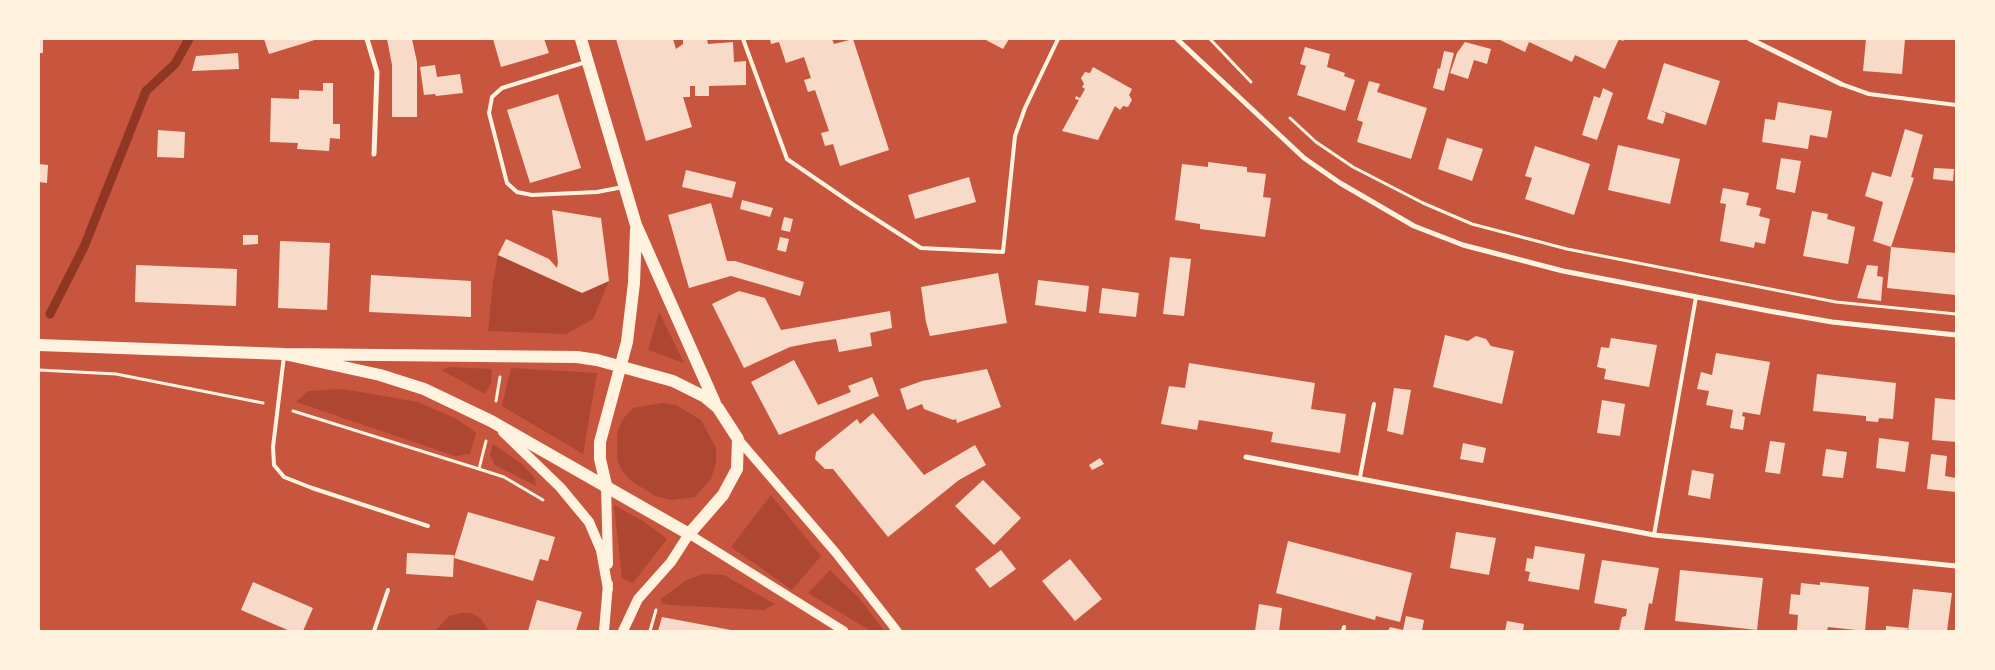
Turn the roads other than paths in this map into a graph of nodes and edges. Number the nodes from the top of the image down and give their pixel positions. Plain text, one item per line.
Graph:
1 (367, 39) edge
2 (581, 39) edge
3 (743, 39) edge
4 (1058, 39) edge
5 (1177, 39) edge
6 (1750, 39) edge
7 (588, 61) junction
8 (1841, 84) joint
9 (1956, 104) edge
10 (374, 154) dead end
11 (626, 186) junction
12 (636, 225) junction
13 (1696, 297) junction
14 (1956, 335) edge
15 (39, 345) edge
16 (284, 354) junction
17 (622, 367) junction
18 (1374, 404) dead end
19 (718, 408) junction
20 (491, 421) junction
21 (738, 439) junction
22 (1246, 457) dead end
23 (1360, 477) junction
24 (606, 485) junction
25 (428, 526) dead end
26 (689, 534) junction
27 (1654, 535) junction
28 (1956, 566) edge
29 (608, 589) junction
30 (388, 590) dead end
31 (374, 631) edge
32 (604, 631) edge
33 (623, 631) edge
34 (844, 631) edge
35 (897, 631) edge

1 - 10 street
2 - 7 main road
3 - 4 lane
5 - 13 street
6 - 8 street
7 - 11 main road
7 - 11 lane
8 - 9 lane
11 - 12 main road
12 - 17 main road
12 - 19 main road
13 - 14 street
13 - 27 lane
15 - 16 main road
16 - 17 main road
16 - 20 main road
16 - 25 lane
17 - 19 main road
17 - 24 main road
18 - 23 lane
19 - 21 main road
20 - 24 main road
20 - 29 main road
21 - 26 main road
21 - 35 street
22 - 23 street
23 - 27 street
24 - 26 main road
24 - 29 main road
26 - 33 main road
26 - 34 street
27 - 28 street
29 - 32 main road
30 - 31 lane

